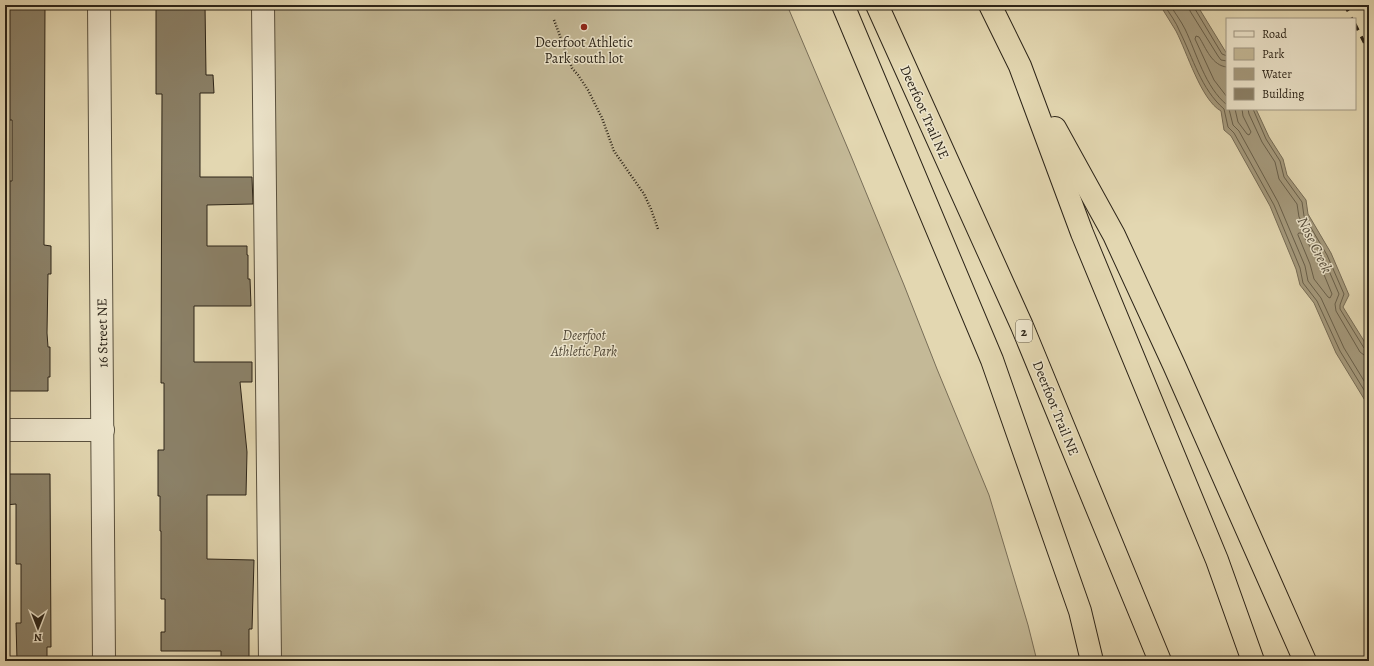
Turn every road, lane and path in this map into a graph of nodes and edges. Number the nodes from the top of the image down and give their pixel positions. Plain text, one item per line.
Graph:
1 (99, 5) edge
2 (263, 5) edge
3 (843, 5) edge
4 (877, 5) edge
5 (990, 5) edge
6 (554, 20) dead end
7 (1020, 66) junction
8 (658, 229) dead end
9 (5, 430) edge
10 (103, 430) junction
11 (104, 661) edge
12 (270, 661) edge
13 (1092, 661) edge
14 (1160, 661) edge
15 (1253, 661) edge
16 (1305, 661) edge

1 - 10 street, 16 Street NE
2 - 12 street
3 - 13 highway
4 - 14 highway, Deerfoot Trail NE / 2
5 - 7 highway
6 - 8 path
7 - 15 highway
7 - 16 highway
9 - 10 street
10 - 11 street, 16 Street NE

